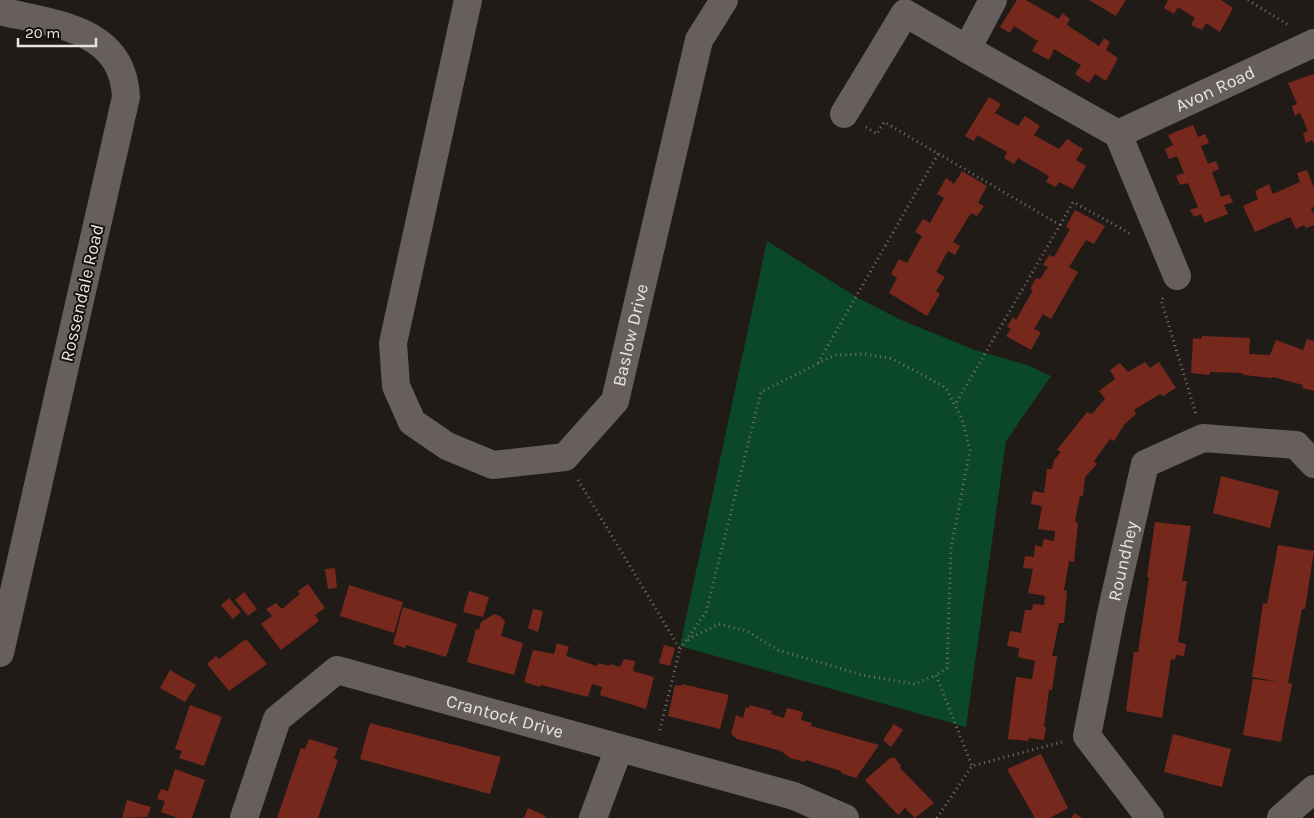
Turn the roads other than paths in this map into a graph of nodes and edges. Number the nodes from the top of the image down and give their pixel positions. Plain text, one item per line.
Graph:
1 (468, 0) edge
2 (724, 0) edge
3 (993, 0) edge
4 (0, 11) edge
5 (1306, 37) edge
6 (967, 49) junction
7 (844, 114) road end
8 (1118, 134) junction
9 (1177, 276) road end
10 (1314, 464) edge
11 (0, 653) edge
12 (619, 748) junction
13 (1314, 788) edge
14 (244, 818) edge
15 (593, 818) edge
16 (845, 818) edge
17 (1150, 818) edge
18 (1281, 818) edge

1 - 2 street, Baslow Drive
3 - 6 street
4 - 11 street, Rossendale Road
5 - 8 street, Avon Road
6 - 7 street
6 - 8 street
8 - 9 street
10 - 17 street, Roundhey
12 - 14 street, Crantock Drive
12 - 15 street
12 - 16 street, Crantock Drive
13 - 18 street

